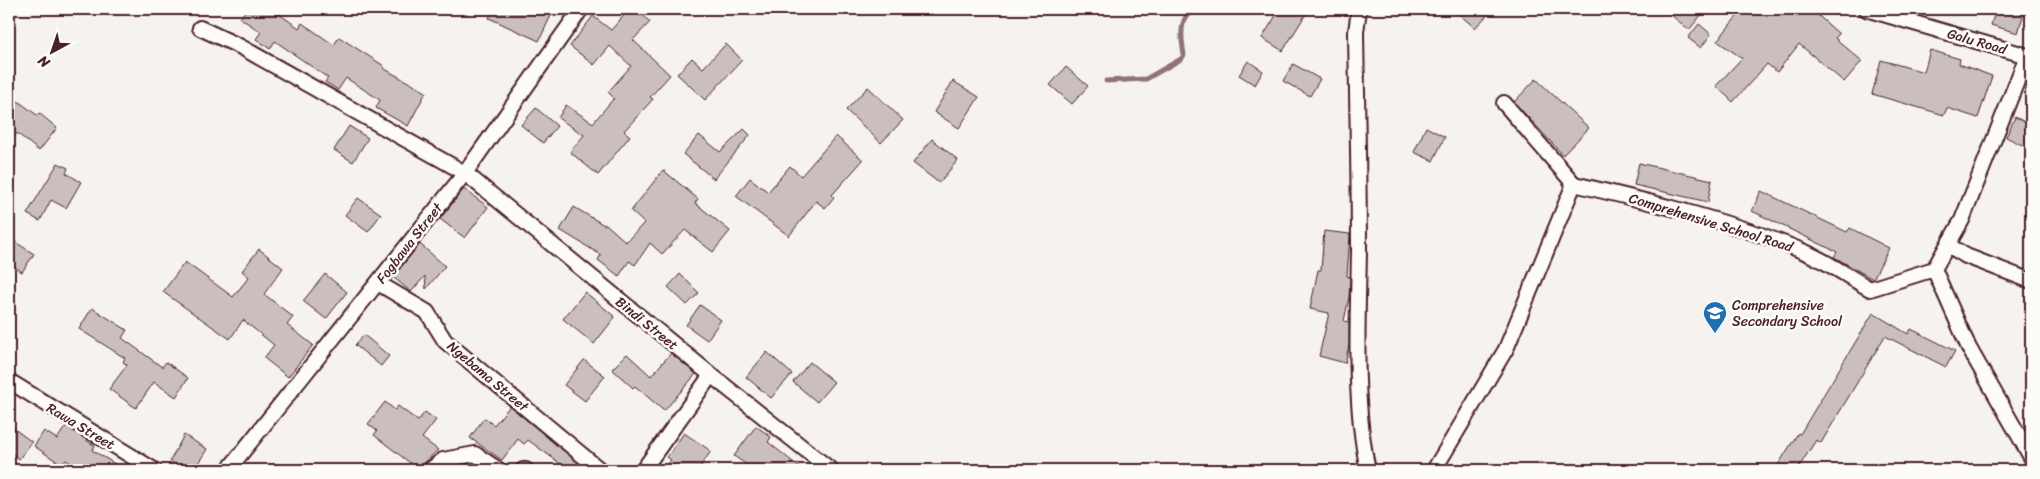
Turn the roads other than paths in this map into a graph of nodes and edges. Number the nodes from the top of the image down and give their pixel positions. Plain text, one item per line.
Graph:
1 (582, 9) edge
2 (1359, 9) edge
3 (1866, 9) edge
4 (200, 28) dead end
5 (2029, 57) edge
6 (1504, 103) dead end
7 (465, 173) junction
8 (1574, 184) junction
9 (1948, 245) junction
10 (1934, 269) junction
11 (2031, 281) edge
12 (378, 282) junction
13 (711, 375) junction
14 (9, 380) edge
15 (2031, 457) edge
16 (154, 470) edge
17 (228, 470) edge
18 (430, 470) edge
19 (499, 470) edge
20 (600, 470) edge
21 (643, 470) edge
22 (831, 470) edge
23 (1368, 470) edge
24 (1434, 470) edge

1 - 7 street, Fogbawa Street
2 - 23 street
3 - 5 street, Galu Road
4 - 7 street, Bindi Street
5 - 9 street
6 - 8 street
7 - 12 street, Fogbawa Street
7 - 13 street, Bindi Street
8 - 10 street, Comprehensive School Road
8 - 24 street
9 - 10 street
9 - 11 street
10 - 15 street
12 - 17 street, Fogbawa Street
12 - 20 street, Ngebama Street
13 - 21 street
13 - 22 street, Bindi Street
14 - 16 street, Rawa Street
18 - 19 street

